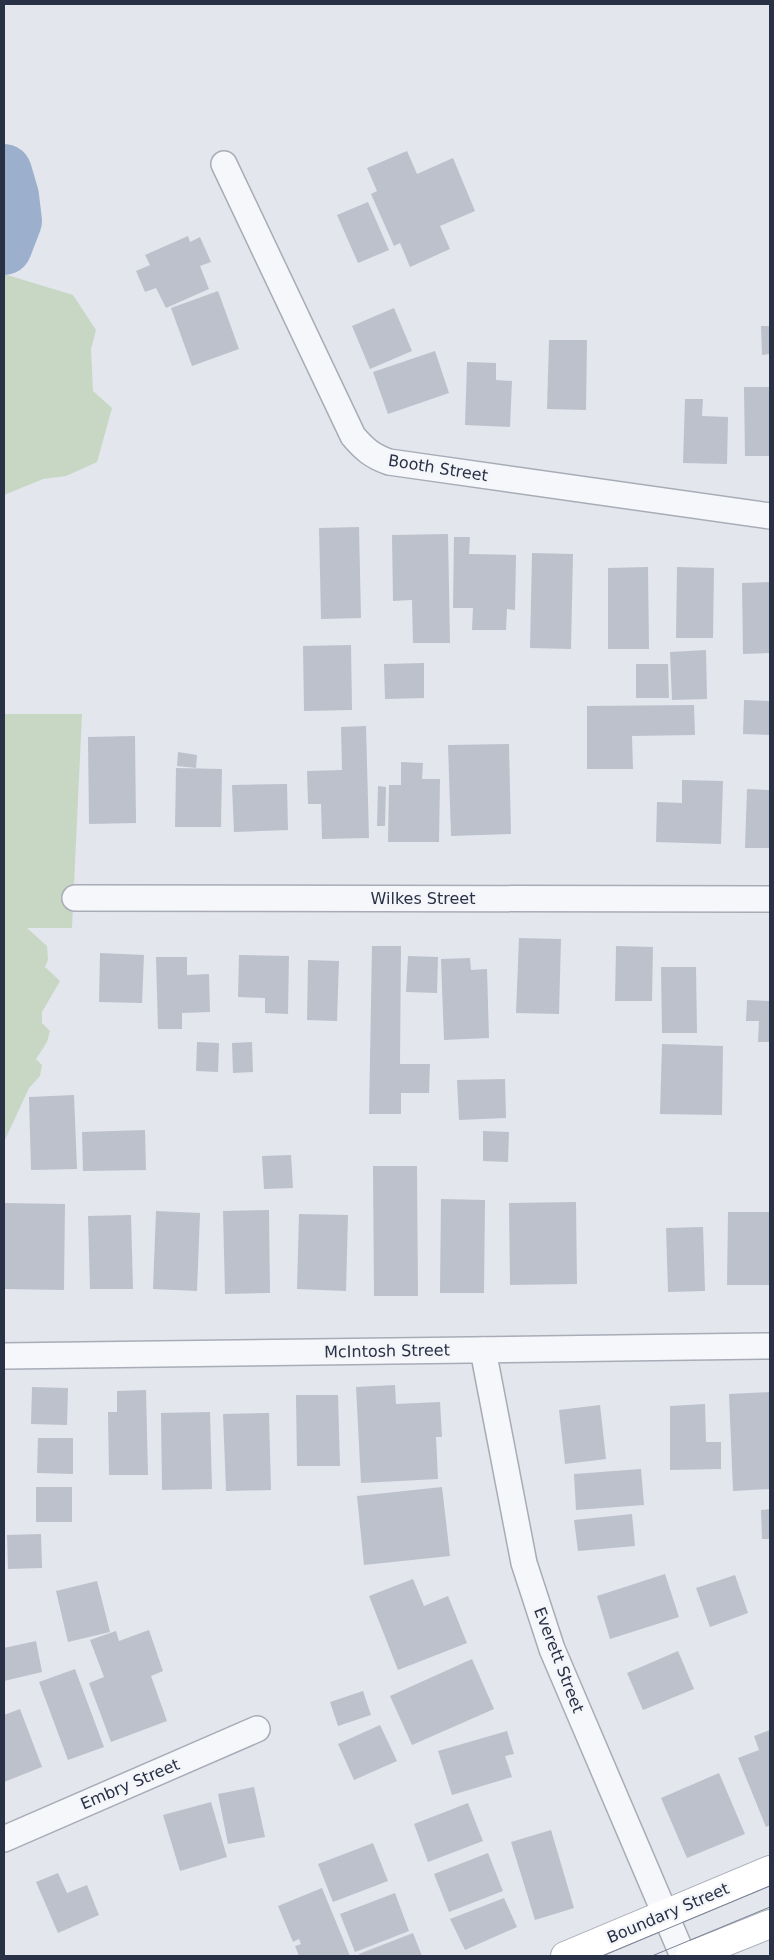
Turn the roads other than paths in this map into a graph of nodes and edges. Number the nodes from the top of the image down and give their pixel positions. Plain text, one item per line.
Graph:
1 (224, 164) dead end
2 (770, 516) edge
3 (75, 898) dead end
4 (770, 899) edge
5 (770, 1346) edge
6 (484, 1350) junction
7 (4, 1356) edge
8 (257, 1729) dead end
9 (4, 1838) edge
10 (770, 1870) edge
11 (665, 1914) junction
12 (770, 1924) edge
13 (565, 1956) edge
14 (683, 1956) edge
15 (690, 1956) edge

1 - 2 street, Booth Street
3 - 4 street, Wilkes Street
5 - 6 street, McIntosh Street
6 - 7 street, McIntosh Street
6 - 11 street, Everett Street
8 - 9 street, Embry Street
10 - 11 main road, Boundary Street
11 - 13 main road, Boundary Street
11 - 14 street, Everett Street
12 - 15 main road

